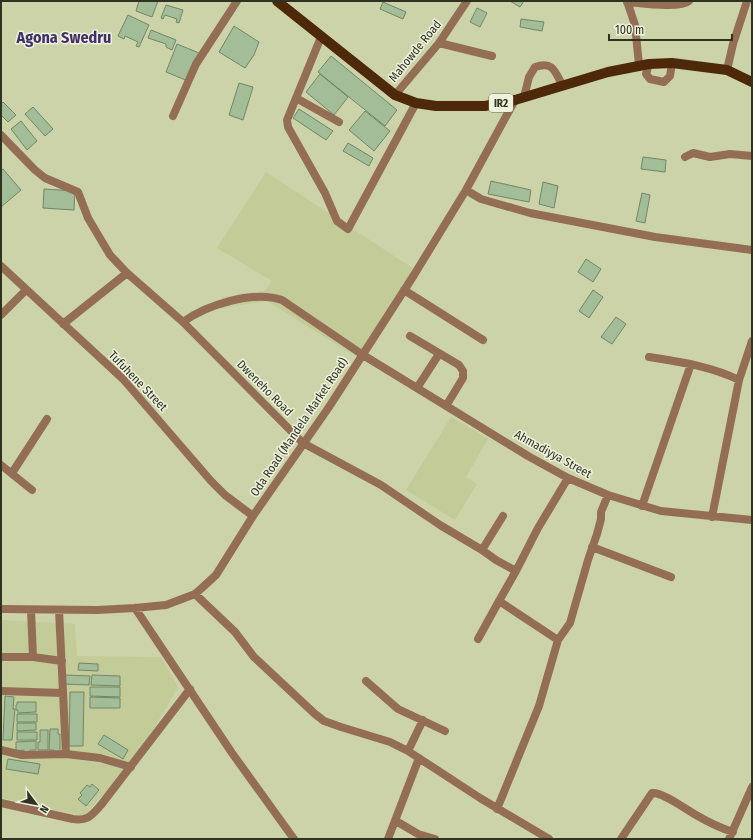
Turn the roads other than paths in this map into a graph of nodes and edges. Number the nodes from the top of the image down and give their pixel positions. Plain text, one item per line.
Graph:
1 (237, 1) edge
2 (277, 1) edge
3 (467, 1) edge
4 (689, 1) edge
5 (747, 1) edge
6 (627, 2) edge
7 (321, 37) junction
8 (439, 43) junction
9 (492, 56) dead end
10 (672, 63) junction
11 (644, 64) junction
12 (727, 70) junction
13 (752, 82) edge
14 (562, 85) junction
15 (395, 95) junction
16 (296, 98) junction
17 (520, 98) junction
18 (416, 103) junction
19 (173, 116) dead end
20 (339, 122) dead end
21 (1, 135) edge
22 (752, 156) edge
23 (685, 157) dead end
24 (466, 190) junction
25 (752, 250) edge
26 (1, 266) edge
27 (127, 273) junction
28 (26, 290) junction
29 (404, 290) junction
30 (1, 315) edge
31 (183, 322) junction
32 (63, 324) junction
33 (410, 336) dead end
34 (483, 340) dead end
35 (752, 342) edge
36 (439, 354) junction
37 (363, 355) junction
38 (649, 357) dead end
39 (691, 364) junction
40 (739, 380) junction
41 (417, 388) junction
42 (446, 406) junction
43 (47, 419) dead end
44 (303, 442) junction
45 (1, 465) edge
46 (12, 473) junction
47 (568, 478) junction
48 (32, 490) dead end
49 (608, 495) junction
50 (642, 506) junction
51 (253, 516) junction
52 (504, 516) dead end
53 (712, 516) junction
54 (752, 520) edge
55 (592, 547) junction
56 (482, 550) junction
57 (516, 571) junction
58 (671, 577) dead end
59 (195, 594) junction
60 (499, 601) junction
61 (135, 608) junction
62 (1, 609) edge
63 (31, 610) junction
64 (59, 610) junction
65 (478, 639) dead end
66 (558, 640) junction
67 (1, 657) edge
68 (33, 657) junction
69 (62, 661) junction
70 (366, 681) dead end
71 (190, 689) junction
72 (1, 691) edge
73 (63, 693) junction
74 (423, 720) junction
75 (445, 731) dead end
76 (1, 750) edge
77 (408, 751) junction
78 (66, 754) junction
79 (419, 758) junction
80 (130, 767) junction
81 (752, 787) edge
82 (1, 803) edge
83 (497, 809) junction
84 (396, 821) junction
85 (731, 836) edge
86 (294, 839) edge
87 (388, 839) edge
88 (435, 839) edge
89 (549, 839) edge
90 (621, 839) edge

1 - 19 street
2 - 7 main road, IR2
3 - 8 street, Mahowde Road
4 - 6 street
5 - 12 street
6 - 11 street
7 - 15 main road, IR2
7 - 16 street
8 - 9 street
8 - 15 street, Mahowde Road
10 - 11 main road, IR2
10 - 11 street
10 - 12 main road, IR2
11 - 14 main road, IR2
12 - 13 main road, IR2
14 - 17 main road, IR2
14 - 17 street, Oda Road (Mandela Market Road)
15 - 18 main road, IR2
16 - 18 street
16 - 20 street
17 - 18 main road, IR2
17 - 24 street, Oda Road (Mandela Market Road)
21 - 27 street, Dweneho Road
22 - 23 street
24 - 25 street
24 - 29 street, Oda Road (Mandela Market Road)
26 - 28 street, Tufuhene Street
27 - 31 street, Dweneho Road
27 - 32 street
28 - 30 street
28 - 32 street, Tufuhene Street
29 - 34 street
29 - 37 street, Oda Road (Mandela Market Road)
31 - 37 street, Ahmadiyya Street
31 - 44 street, Dweneho Road
32 - 51 street, Tufuhene Street
33 - 36 street
35 - 40 street
36 - 41 street
36 - 42 street
37 - 41 street, Ahmadiyya Street
37 - 44 street, Oda Road (Mandela Market Road)
38 - 39 street
39 - 40 street
39 - 50 street
40 - 53 street
41 - 42 street, Ahmadiyya Street
42 - 47 street, Ahmadiyya Street
43 - 46 street
44 - 51 street, Oda Road (Mandela Market Road)
44 - 56 street, Dweneho Road
45 - 46 street
46 - 48 street
47 - 49 street, Ahmadiyya Street
47 - 57 street
49 - 50 street, Ahmadiyya Street
49 - 55 street
50 - 53 street, Ahmadiyya Street
51 - 59 street, Oda Road (Mandela Market Road)
52 - 56 street
53 - 54 street, Ahmadiyya Street
55 - 58 street
55 - 66 street
56 - 57 street, Dweneho Road
57 - 60 street
59 - 61 street, Oda Road (Mandela Market Road)
59 - 77 street
60 - 65 street
60 - 66 street
61 - 64 street, Oda Road (Mandela Market Road)
61 - 71 street
62 - 63 street, Oda Road (Mandela Market Road)
63 - 64 street, Oda Road (Mandela Market Road)
63 - 68 street
64 - 69 street
66 - 83 street
67 - 68 street
68 - 69 street
69 - 73 street
70 - 74 street
71 - 80 street
71 - 86 street
72 - 73 street
73 - 78 street
74 - 75 street
74 - 77 street
76 - 78 street
77 - 79 street
78 - 80 street
79 - 83 street
79 - 84 street
80 - 82 street
81 - 85 street
83 - 89 street
84 - 87 street
84 - 88 street
85 - 90 street

